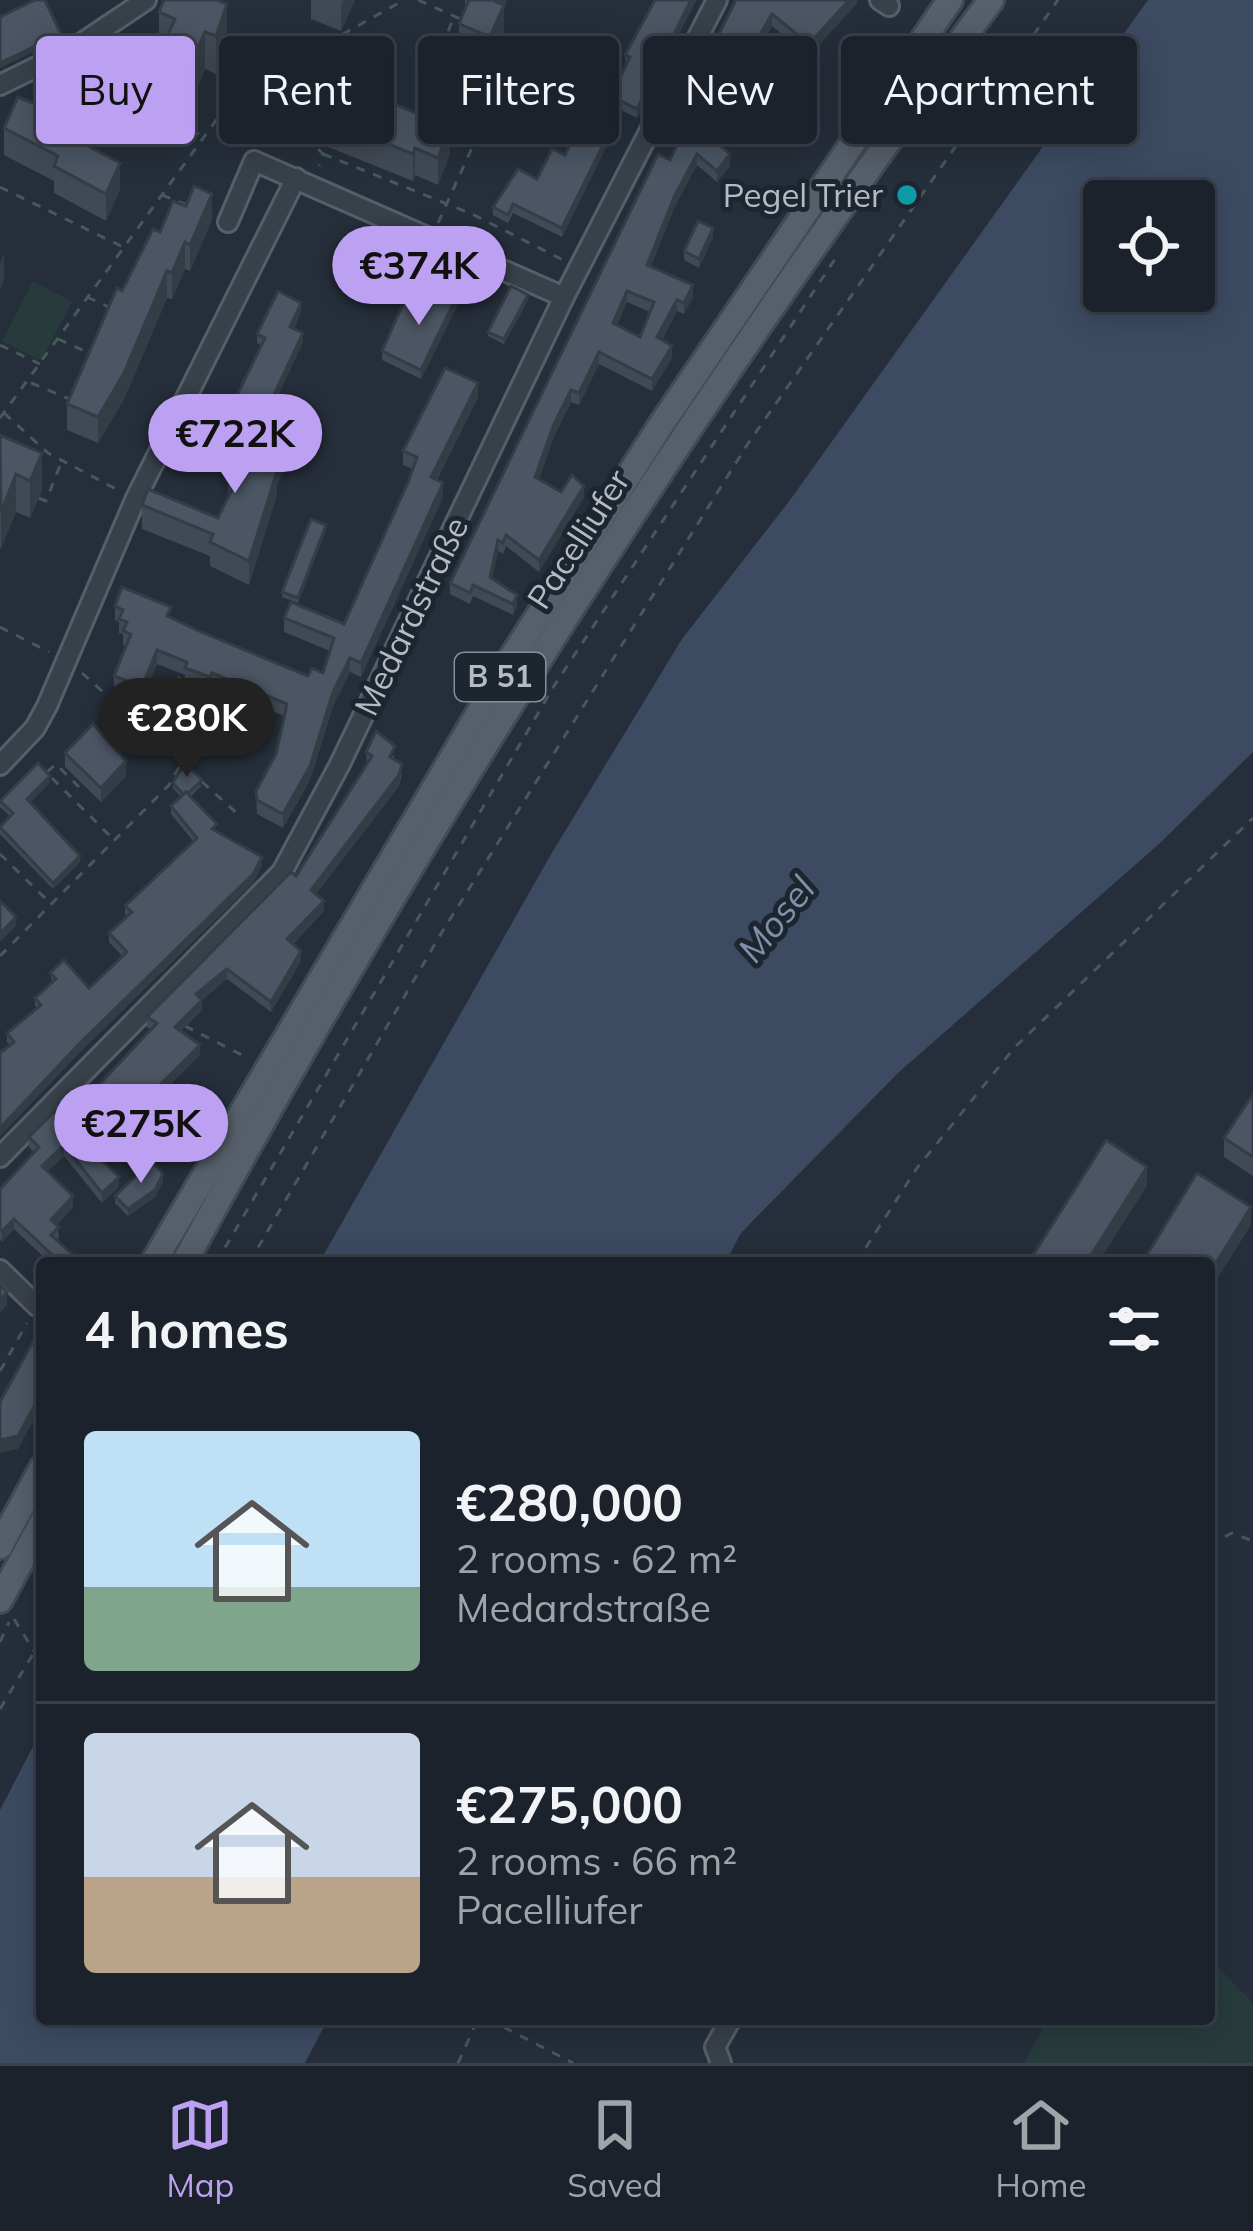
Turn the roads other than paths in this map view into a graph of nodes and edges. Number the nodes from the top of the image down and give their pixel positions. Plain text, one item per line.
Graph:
1 (146, 0) edge
2 (717, 0) edge
3 (950, 0) edge
4 (992, 0) edge
5 (0, 85) edge
6 (304, 181) junction
7 (228, 222) dead end
8 (564, 297) junction
9 (0, 765) edge
10 (0, 1157) edge
11 (156, 1257) edge
12 (187, 1257) edge
13 (0, 1270) edge
14 (36, 1305) edge
15 (36, 1479) edge
16 (36, 1537) edge
17 (0, 1546) edge
18 (6, 1608) edge
19 (728, 2025) edge
20 (722, 2063) edge

1 - 5 street
2 - 8 street, Medardstraße
3 - 11 main road, Pacelliufer / B 51
4 - 12 main road, Pacelliufer / B 51
6 - 7 street
6 - 8 street
6 - 9 street
8 - 10 street, Medardstraße
13 - 14 street
15 - 17 main road
16 - 18 main road
19 - 20 street

